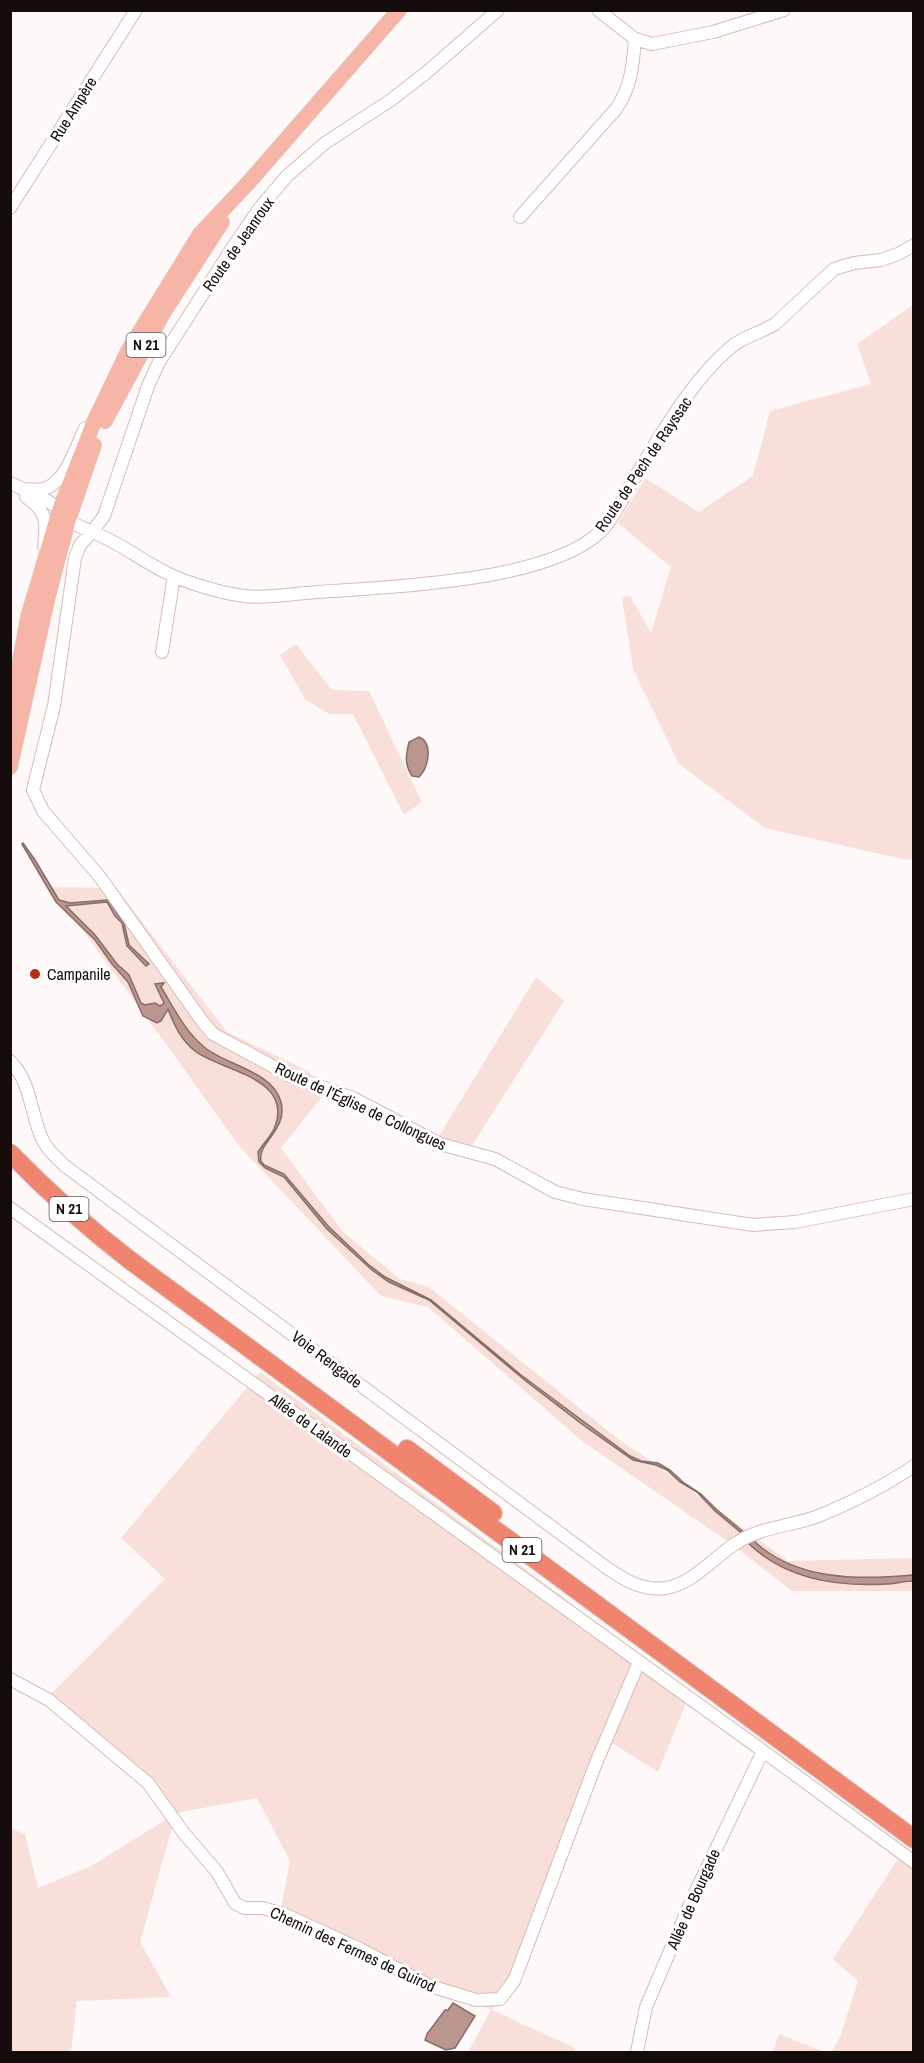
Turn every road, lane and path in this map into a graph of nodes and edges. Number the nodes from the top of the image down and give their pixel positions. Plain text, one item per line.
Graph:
1 (136, 10) edge
2 (399, 10) edge
3 (498, 10) edge
4 (598, 10) edge
5 (784, 10) edge
6 (635, 39) junction
7 (249, 182) junction
8 (10, 208) edge
9 (520, 217) dead end
10 (914, 245) edge
11 (125, 357) junction
12 (10, 484) edge
13 (64, 515) junction
14 (92, 532) junction
15 (41, 568) junction
16 (174, 576) junction
17 (162, 652) dead end
18 (10, 715) edge
19 (10, 767) edge
20 (33, 790) joint
21 (15, 1065) edge
22 (10, 1142) edge
23 (10, 1153) edge
24 (914, 1199) edge
25 (10, 1208) edge
26 (914, 1466) edge
27 (639, 1662) junction
28 (11, 1680) edge
29 (763, 1751) junction
30 (914, 1826) edge
31 (914, 1839) edge
32 (914, 1862) edge
33 (637, 2052) edge

1 - 8 street, Rue Ampère
2 - 7 main road, N 21
3 - 14 street, Route de Jeanroux
4 - 6 street
5 - 6 street
6 - 9 street
7 - 11 main road, N 21
7 - 13 main road, N 21
10 - 16 street, Route de Pech de Rayssac
11 - 12 street
11 - 13 main road, N 21
12 - 13 street
12 - 15 street
13 - 14 street
13 - 15 main road, N 21
13 - 19 main road, N 21
14 - 16 street, Route de Pech de Rayssac
14 - 20 street, Route de Jeanroux
15 - 18 main road, N 21
16 - 17 street
20 - 24 street, Route de l’Église de Collongues
21 - 26 street, Voie Rengade
22 - 30 highway, N 21
23 - 31 highway, N 21
25 - 27 street, Allée de Lalande
27 - 28 street, Chemin des Fermes de Guirod
27 - 29 street, Allée de Lalande
29 - 32 street, Allée de Lalande
29 - 33 street, Allée de Bourgade

